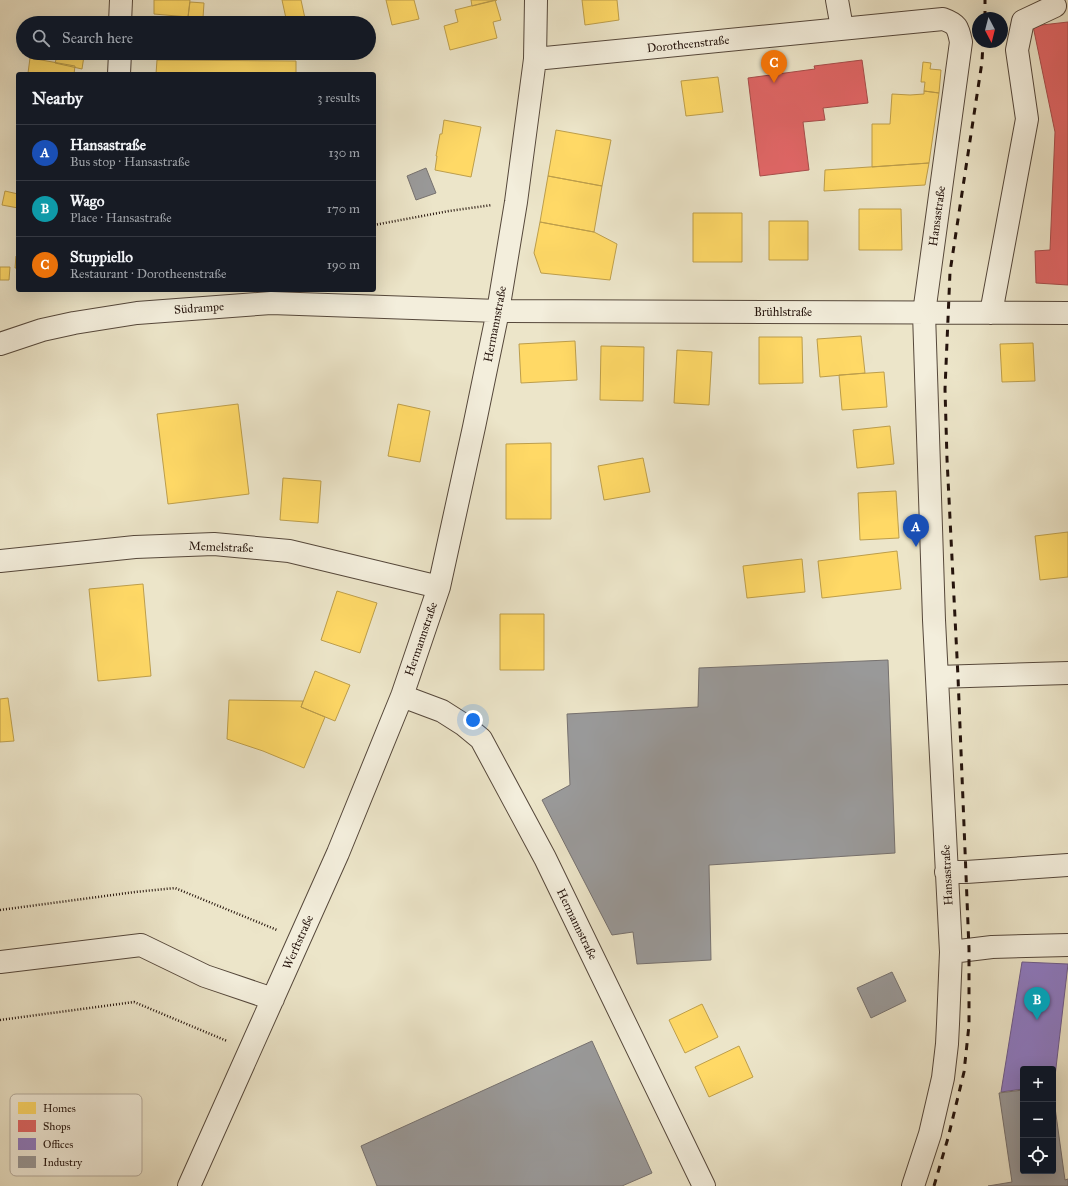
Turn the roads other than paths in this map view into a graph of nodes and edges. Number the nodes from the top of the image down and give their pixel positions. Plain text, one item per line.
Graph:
1 (121, 0) edge
2 (536, 0) edge
3 (837, 0) edge
4 (1055, 6) dead end
5 (120, 16) edge
6 (871, 26) joint
7 (842, 28) junction
8 (535, 59) junction
9 (120, 60) edge
10 (119, 72) edge
11 (498, 311) junction
12 (924, 313) junction
13 (991, 313) junction
14 (1068, 313) edge
15 (3, 338) edge
16 (0, 561) edge
17 (439, 587) junction
18 (1068, 673) edge
19 (937, 677) junction
20 (402, 696) junction
21 (1068, 865) edge
22 (946, 872) junction
23 (1068, 945) edge
24 (951, 952) junction
25 (0, 962) edge
26 (273, 999) junction
27 (189, 1186) edge
28 (704, 1186) edge
29 (913, 1186) edge

1 - 5 street
2 - 8 street, Hermannstraße
3 - 7 street
4 - 13 street
6 - 7 street, Dorotheenstraße
6 - 12 street, Hansastraße
7 - 8 street, Dorotheenstraße
8 - 11 street, Hermannstraße
9 - 10 street
11 - 12 street, Brühlstraße
11 - 15 street, Südrampe
11 - 17 street, Hermannstraße
12 - 13 street, Brühlstraße
12 - 19 street, Hansastraße
13 - 14 street, Brühlstraße
16 - 17 street, Memelstraße
17 - 20 street, Hermannstraße
18 - 19 street
19 - 22 street, Hansastraße
20 - 26 street, Werftstraße
20 - 28 street, Hermannstraße
21 - 22 street
22 - 24 street, Hansastraße
23 - 24 street
24 - 29 street, Hansastraße
25 - 26 street
26 - 27 street, Werftstraße

